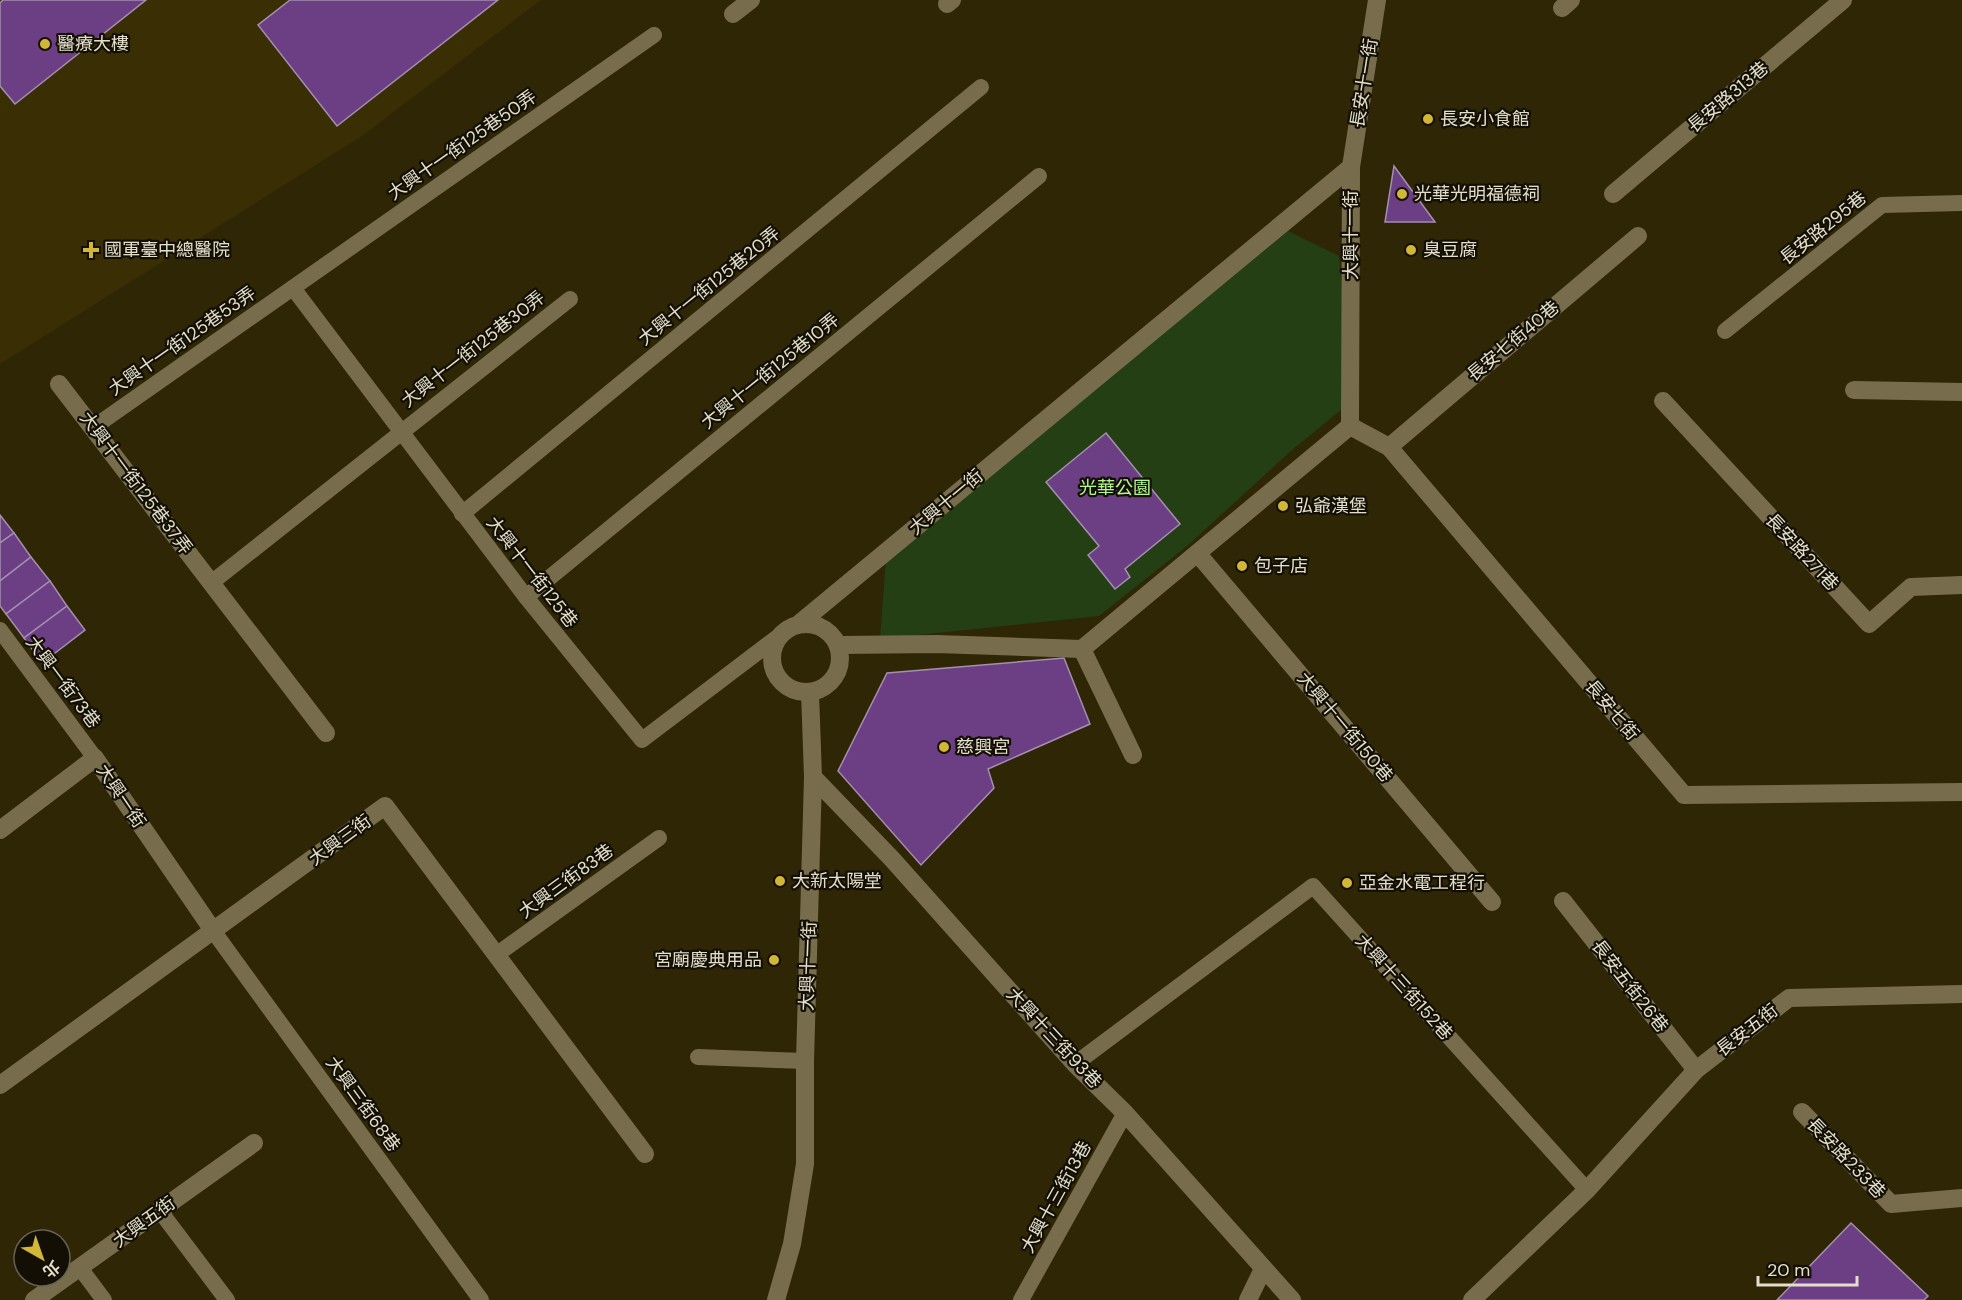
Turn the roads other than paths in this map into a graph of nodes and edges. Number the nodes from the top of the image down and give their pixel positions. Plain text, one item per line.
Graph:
1 (751, 0) edge
2 (1377, 0) edge
3 (1843, 0) edge
4 (733, 14) dead end
5 (654, 35) dead end
6 (981, 87) dead end
7 (1351, 166) junction
8 (1039, 176) dead end
9 (1613, 194) dead end
10 (1962, 203) edge
11 (1638, 236) dead end
12 (293, 288) junction
13 (570, 299) dead end
14 (1725, 331) dead end
15 (59, 384) dead end
16 (1854, 390) dead end
17 (1962, 392) edge
18 (1663, 401) dead end
19 (1350, 426) junction
20 (94, 427) junction
21 (401, 431) junction
22 (1389, 447) junction
23 (462, 514) junction
24 (1198, 554) junction
25 (212, 583) junction
26 (1962, 585) edge
27 (526, 597) junction
28 (800, 622) junction
29 (0, 630) edge
30 (779, 636) junction
31 (839, 645) junction
32 (1082, 649) junction
33 (810, 692) junction
34 (326, 733) dead end
35 (1133, 755) dead end
36 (95, 758) junction
37 (813, 777) junction
38 (1962, 792) edge
39 (0, 830) edge
40 (659, 838) dead end
41 (1563, 901) dead end
42 (1492, 902) dead end
43 (214, 932) junction
44 (496, 955) junction
45 (1962, 994) edge
46 (698, 1057) dead end
47 (805, 1061) junction
48 (1075, 1064) junction
49 (1696, 1070) junction
50 (0, 1084) edge
51 (1802, 1112) dead end
52 (1125, 1113) junction
53 (254, 1143) dead end
54 (645, 1154) dead end
55 (1587, 1190) junction
56 (1962, 1198) edge
57 (160, 1211) junction
58 (80, 1268) junction
59 (1263, 1269) junction
60 (34, 1300) edge
61 (104, 1300) edge
62 (227, 1300) edge
63 (481, 1300) edge
64 (776, 1300) edge
65 (1021, 1300) edge
66 (1248, 1300) edge
67 (1292, 1300) edge
68 (1472, 1300) edge

1 - 4 street
2 - 7 street, 長安十一街
3 - 9 street, 長安路313巷
5 - 12 lane, 大興十一街125巷50弄
6 - 23 lane, 大興十一街125巷20弄
7 - 19 street, 大興十一街
7 - 28 street, 大興十一街
8 - 27 lane, 大興十一街125巷10弄
10 - 14 lane, 長安路295巷
11 - 22 street, 長安七街40巷
12 - 20 lane, 大興十一街125巷53弄
12 - 21 lane, 大興十一街125巷
13 - 21 lane, 大興十一街125巷30弄
15 - 20 street, 大興十一街125巷37弄
16 - 17 street
18 - 26 street, 長安路271巷
19 - 22 street, 長安七街
19 - 24 street
20 - 25 street, 大興十一街125巷37弄
21 - 23 lane, 大興十一街125巷
21 - 25 lane
22 - 38 street, 長安七街
23 - 27 lane, 大興十一街125巷
24 - 32 street
24 - 42 street, 大興十一街150巷
25 - 34 street, 大興十一街125巷37弄
27 - 30 lane, 大興十一街125巷
28 - 30 street
28 - 31 street
29 - 36 lane, 大興一街73巷
30 - 33 street
31 - 32 street
31 - 33 street
32 - 35 street
33 - 37 street, 大興十一街
36 - 39 street, 大興一街
36 - 43 street, 大興一街
37 - 47 street, 大興十一街
37 - 48 street, 大興十三街93巷
40 - 44 lane, 大興三街83巷
41 - 49 street, 長安五街26巷
43 - 44 street, 大興三街
43 - 50 street, 大興三街
43 - 63 lane, 大興三街68巷
44 - 54 street, 大興三街
45 - 49 street, 長安五街
46 - 47 lane
47 - 64 street, 大興十一街
48 - 52 street, 大興十三街93巷
48 - 55 lane, 大興十三街152巷
49 - 55 street, 長安五街
51 - 56 street, 長安路233巷
52 - 59 street, 大興十三街93巷
52 - 65 lane, 大興十三街13巷
53 - 57 street, 大興五街
55 - 68 street
57 - 58 street, 大興五街
57 - 62 lane
58 - 60 street, 大興五街
58 - 61 lane
59 - 66 street
59 - 67 street, 大興十三街93巷

